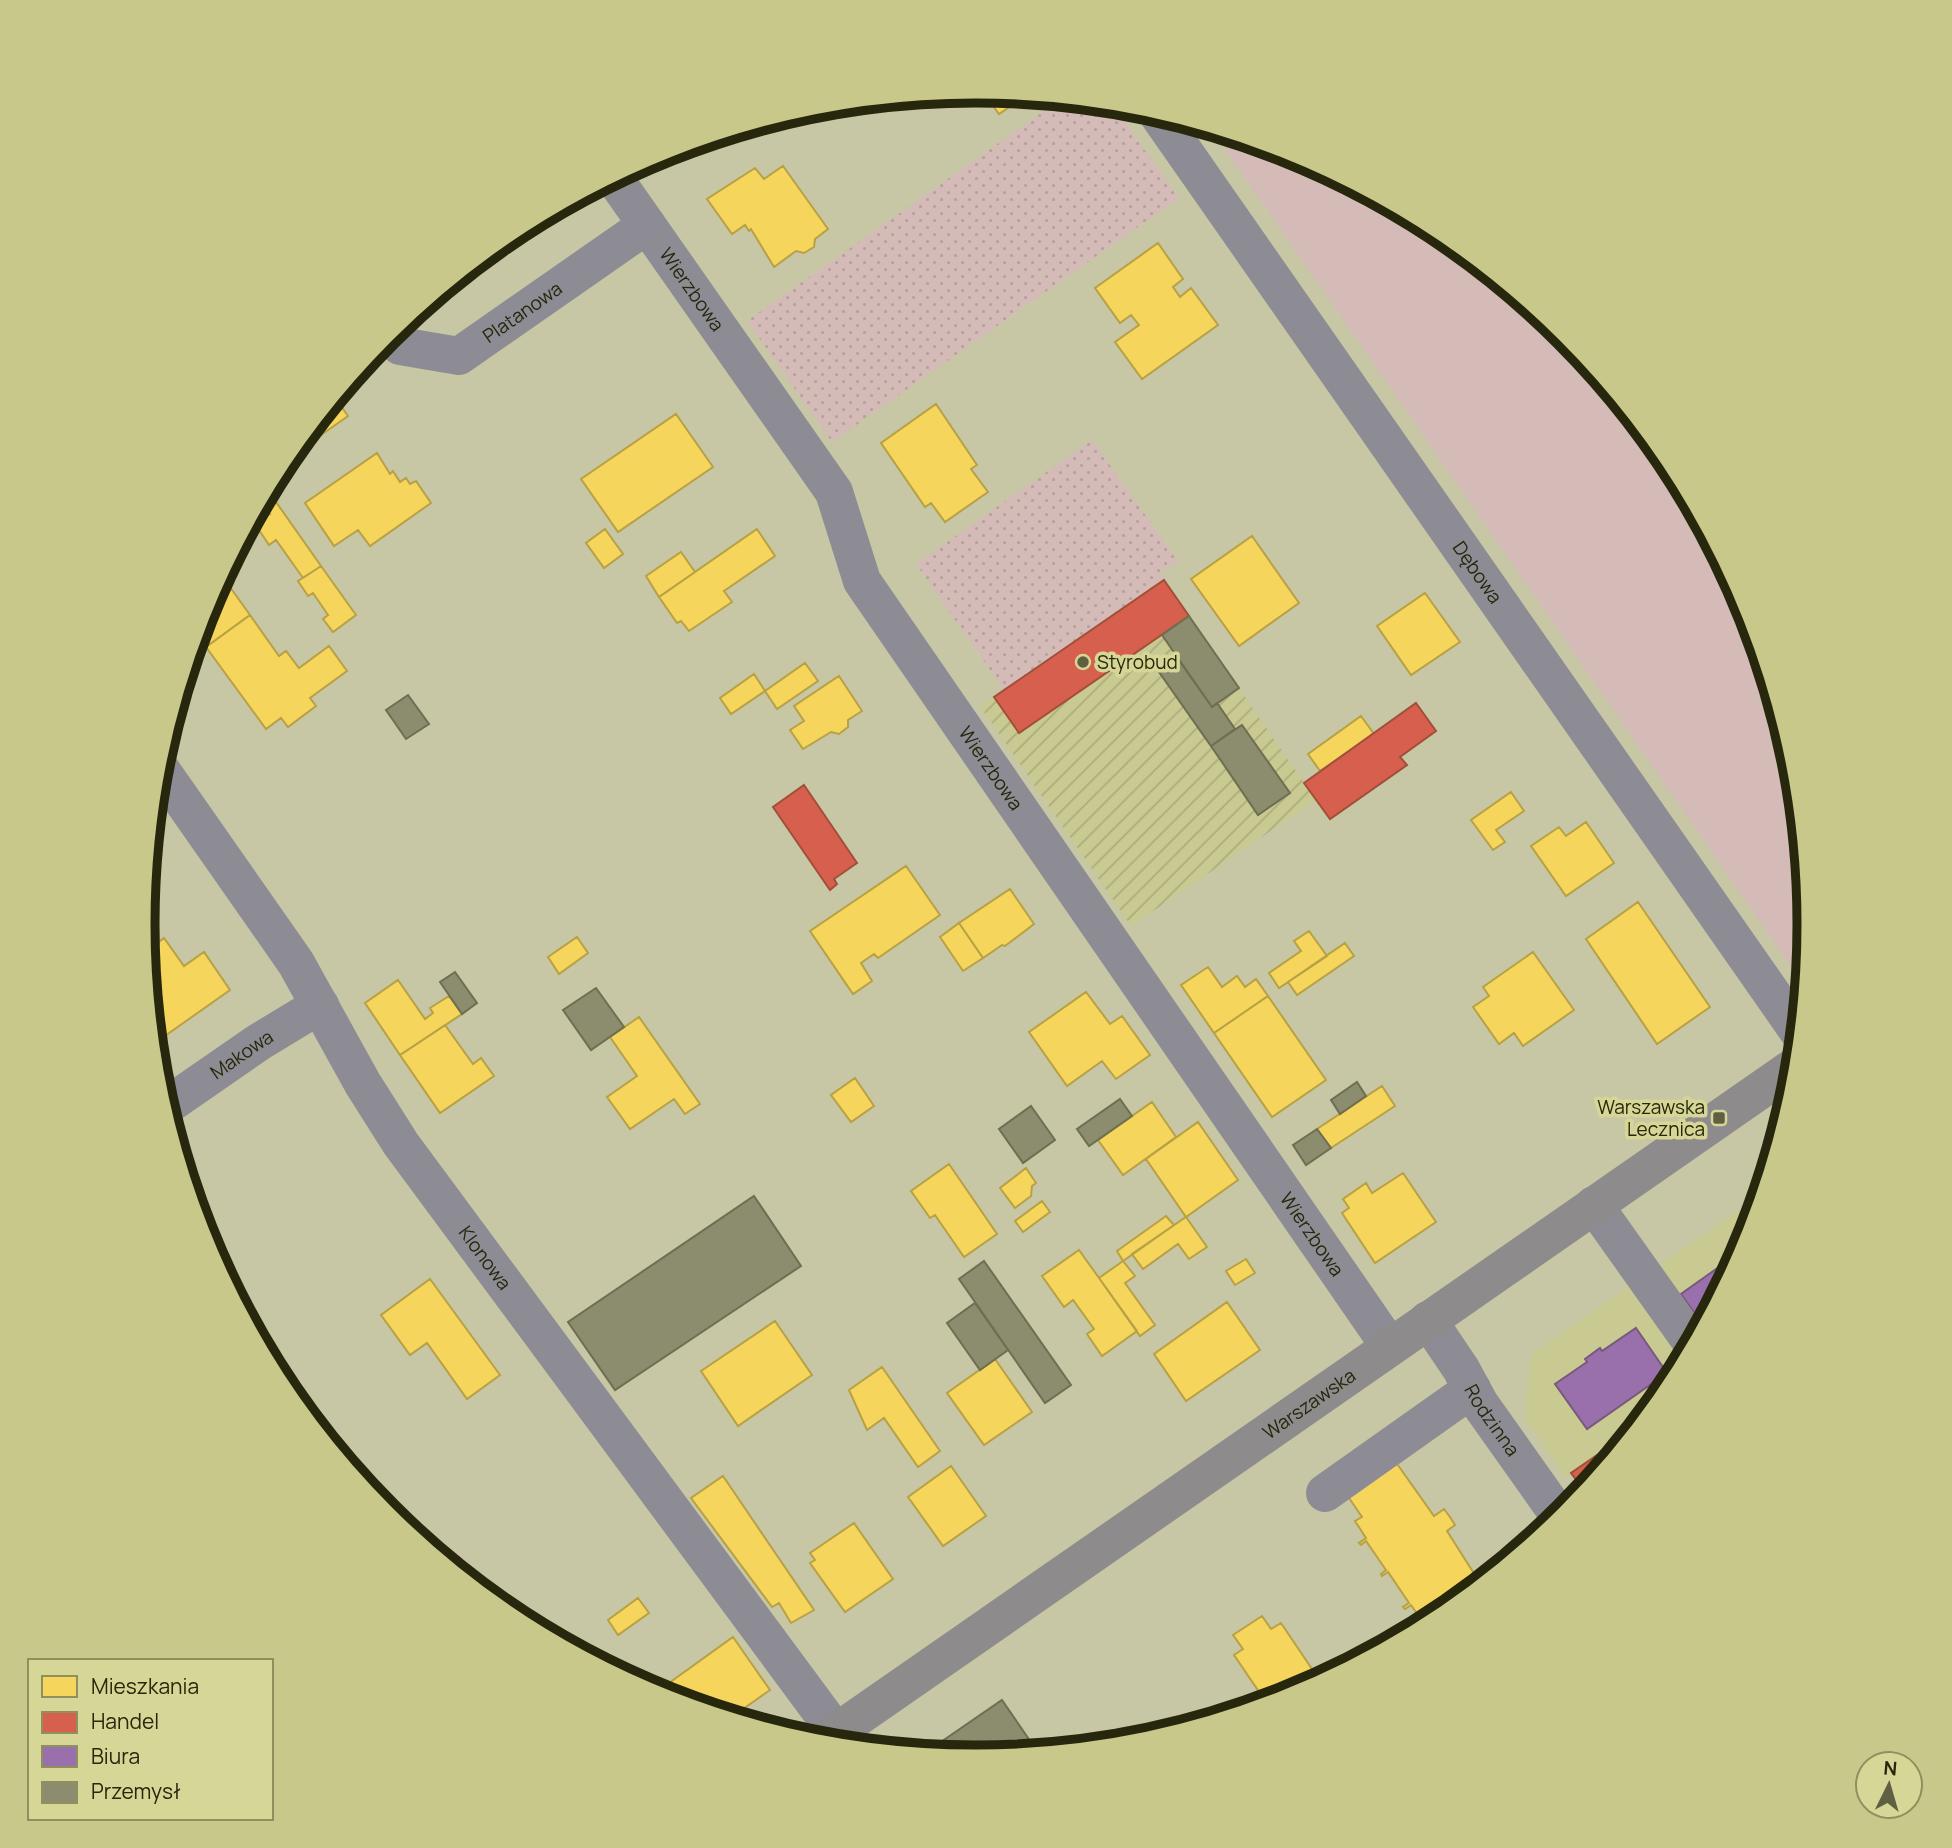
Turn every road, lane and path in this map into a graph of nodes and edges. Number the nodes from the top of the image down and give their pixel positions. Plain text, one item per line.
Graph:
1 (1166, 126) edge
2 (619, 185) edge
3 (647, 225) junction
4 (398, 343) edge
5 (168, 780) edge
6 (320, 1005) junction
7 (1791, 1021) edge
8 (1783, 1075) edge
9 (175, 1100) edge
10 (1594, 1205) junction
11 (1428, 1320) junction
12 (1686, 1335) edge
13 (1390, 1347) junction
14 (1472, 1389) junction
15 (1325, 1493) dead end
16 (1553, 1507) edge
17 (824, 1730) edge
18 (836, 1732) edge

1 - 7 street, Dębowa
2 - 3 street, Wierzbowa
3 - 4 street, Platanowa
3 - 13 street, Wierzbowa
5 - 6 street, Klonowa
6 - 9 street, Makowa
6 - 17 street, Klonowa
8 - 10 main road, Warszawska
10 - 11 main road, Warszawska
10 - 12 street
11 - 13 main road, Warszawska
11 - 14 street, Rodzinna
13 - 18 main road, Warszawska
14 - 15 street
14 - 16 street, Rodzinna

